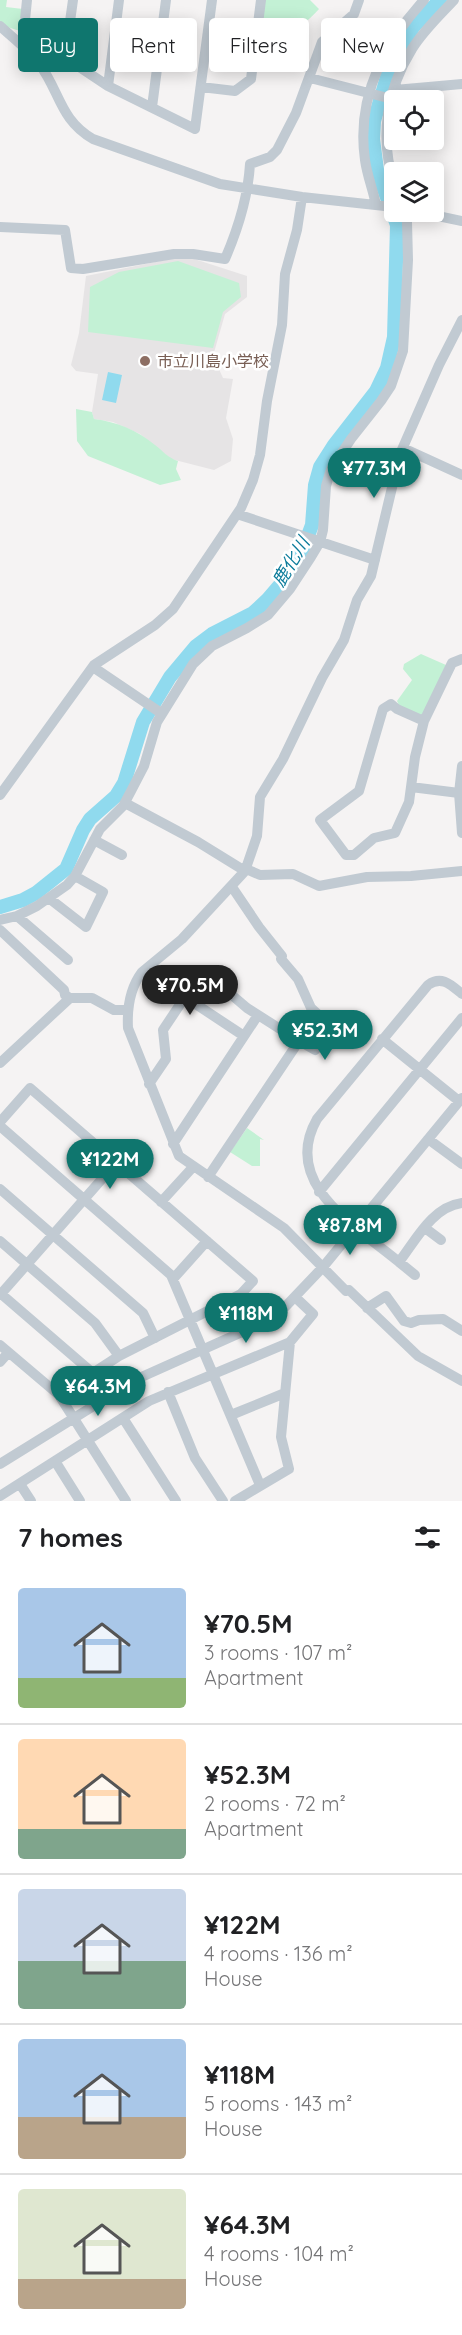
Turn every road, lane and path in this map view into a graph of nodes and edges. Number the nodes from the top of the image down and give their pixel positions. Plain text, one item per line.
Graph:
1 (27, 0) edge
2 (73, 0) edge
3 (119, 0) edge
4 (166, 0) edge
5 (212, 0) edge
6 (261, 0) edge
7 (359, 0) edge
8 (424, 0) edge
9 (454, 0) edge
10 (25, 18) edge
11 (70, 18) edge
12 (0, 26) edge
13 (87, 72) edge
14 (310, 78) junction
15 (462, 84) edge
16 (108, 86) junction
17 (201, 87) junction
18 (394, 90) edge
19 (427, 90) edge
20 (369, 92) junction
21 (384, 95) edge
22 (152, 108) junction
23 (249, 188) junction
24 (302, 197) junction
25 (379, 205) junction
26 (384, 206) edge
27 (444, 217) edge
28 (462, 220) edge
29 (407, 222) edge
30 (0, 227) edge
31 (462, 320) edge
32 (403, 448) junction
33 (462, 475) edge
34 (237, 514) junction
35 (320, 542) junction
36 (375, 560) junction
37 (462, 659) edge
38 (93, 667) junction
39 (160, 713) junction
40 (424, 721) junction
41 (462, 766) edge
42 (411, 787) junction
43 (459, 793) junction
44 (0, 795) edge
45 (125, 803) junction
46 (461, 826) edge
47 (94, 840) junction
48 (122, 855) dead end
49 (245, 870) junction
50 (462, 872) edge
51 (75, 876) junction
52 (232, 887) junction
53 (50, 899) junction
54 (17, 916) junction
55 (0, 920) edge
56 (0, 930) edge
57 (68, 960) dead end
58 (462, 994) edge
59 (185, 997) junction
60 (69, 999) junction
61 (128, 1010) junction
62 (258, 1015) junction
63 (462, 1018) edge
64 (244, 1036) junction
65 (382, 1039) junction
66 (299, 1041) junction
67 (0, 1062) edge
68 (420, 1069) junction
69 (149, 1084) junction
70 (461, 1100) edge
71 (0, 1122) edge
72 (0, 1126) edge
73 (428, 1139) junction
74 (173, 1144) junction
75 (116, 1163) junction
76 (462, 1164) edge
77 (193, 1167) junction
78 (208, 1177) junction
79 (0, 1190) edge
80 (319, 1191) junction
81 (84, 1199) junction
82 (161, 1202) junction
83 (462, 1203) edge
84 (356, 1226) junction
85 (425, 1228) junction
86 (52, 1235) junction
87 (441, 1240) dead end
88 (0, 1241) edge
89 (207, 1241) junction
90 (399, 1262) junction
91 (27, 1264) junction
92 (323, 1267) junction
93 (415, 1275) dead end
94 (173, 1279) junction
95 (0, 1294) edge
96 (295, 1297) junction
97 (367, 1308) junction
98 (190, 1320) junction
99 (462, 1331) edge
100 (155, 1338) junction
101 (290, 1342) junction
102 (4, 1349) edge
103 (203, 1349) junction
104 (119, 1356) junction
105 (0, 1362) edge
106 (214, 1373) junction
107 (94, 1374) junction
108 (462, 1381) edge
109 (168, 1392) junction
110 (285, 1393) junction
111 (58, 1395) junction
112 (231, 1415) junction
113 (73, 1418) junction
114 (123, 1418) junction
115 (87, 1441) junction
116 (55, 1461) junction
117 (0, 1464) edge
118 (20, 1484) junction
119 (260, 1485) junction
120 (0, 1496) edge
121 (31, 1501) edge
122 (80, 1501) edge
123 (126, 1501) edge
124 (176, 1501) edge
125 (223, 1501) edge
126 (235, 1501) edge

1 - 10 street
2 - 11 street
3 - 16 street
4 - 22 street
5 - 17 street
6 - 17 street
7 - 14 street
8 - 20 street
9 - 18 street
12 - 23 street
13 - 16 street
14 - 20 street
14 - 23 street
15 - 19 street
16 - 22 street
17 - 22 street
20 - 21 street
20 - 25 street
23 - 24 street
23 - 30 street
24 - 25 street
24 - 34 street
25 - 26 street
27 - 28 street
29 - 35 street
31 - 32 street
32 - 33 street
32 - 36 street
34 - 35 street
34 - 38 street
35 - 36 street
35 - 39 street
36 - 49 street
37 - 40 street
38 - 39 street
38 - 44 street
39 - 45 street
40 - 42 street
40 - 42 street
41 - 43 street
42 - 43 street
43 - 46 street
45 - 47 street
45 - 49 street
47 - 48 street
47 - 51 street
49 - 50 street
49 - 52 street
51 - 53 street
51 - 53 street
52 - 61 street
52 - 66 street
53 - 54 street
54 - 55 street
54 - 57 street
56 - 60 street
58 - 65 street
59 - 62 street
59 - 64 street
59 - 69 street
60 - 61 street
60 - 67 street
61 - 69 street
62 - 64 street
62 - 66 street
63 - 68 street
64 - 74 street
65 - 68 street
65 - 80 street
66 - 78 street
68 - 70 street
68 - 80 street
69 - 74 street
70 - 73 street
71 - 75 street
72 - 81 street
73 - 76 street
73 - 84 street
74 - 77 street
75 - 81 street
75 - 82 street
77 - 78 street
77 - 82 street
78 - 92 street
79 - 86 street
80 - 84 street
81 - 86 street
81 - 94 street
82 - 89 street
83 - 85 street
84 - 90 street
84 - 92 street
85 - 87 street
85 - 90 street
86 - 91 street
86 - 100 street
88 - 91 street
89 - 94 street
89 - 98 street
90 - 93 street
91 - 95 street
91 - 104 street
92 - 96 street
92 - 97 street
94 - 98 street
95 - 107 street
96 - 101 street
96 - 103 street
97 - 99 street
97 - 108 street
98 - 100 street
98 - 103 street
100 - 104 street
101 - 106 street
101 - 110 street
102 - 105 street
102 - 111 street
103 - 106 street
103 - 113 street
104 - 107 street
106 - 109 street
106 - 112 street
107 - 111 street
109 - 114 street
109 - 125 street
110 - 112 street
110 - 119 street
111 - 113 street
112 - 119 street
113 - 115 street
113 - 117 street
114 - 115 street
114 - 124 street
115 - 116 street
115 - 123 street
116 - 118 street
116 - 122 street
118 - 120 street
118 - 121 street
119 - 126 street

